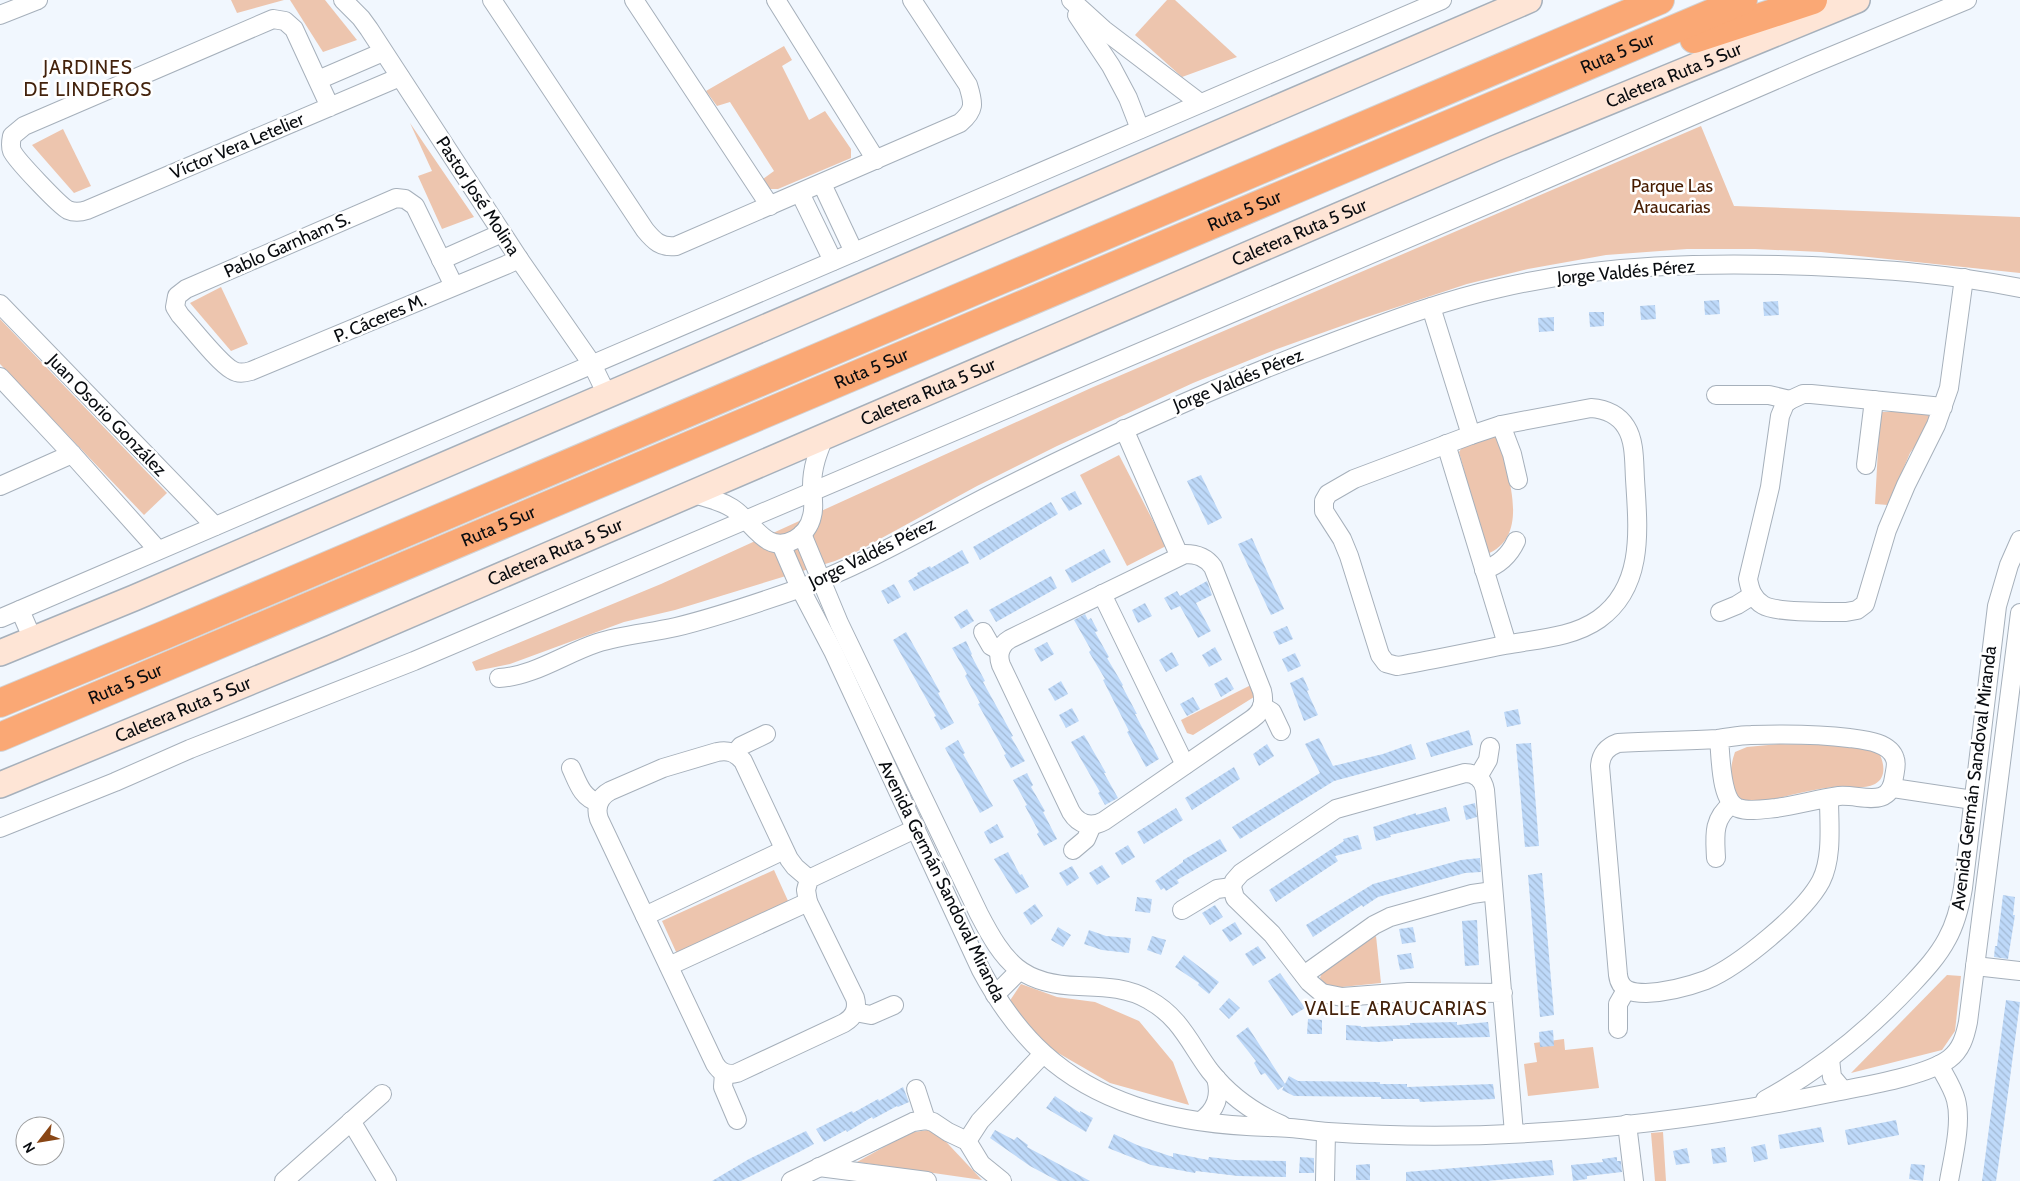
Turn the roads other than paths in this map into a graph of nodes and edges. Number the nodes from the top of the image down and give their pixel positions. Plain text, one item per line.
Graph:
1 (38, 0) edge
2 (343, 0) edge
3 (492, 0) edge
4 (634, 0) edge
5 (776, 0) edge
6 (912, 0) edge
7 (1067, 0) edge
8 (1071, 0) edge
9 (1442, 0) edge
10 (1529, 0) edge
11 (1619, 0) edge
12 (1660, 0) edge
13 (1742, 0) edge
14 (1813, 0) edge
15 (1857, 0) edge
16 (1968, 0) edge
17 (0, 15) edge
18 (383, 52) junction
19 (400, 77) junction
20 (318, 80) junction
21 (1549, 83) junction
22 (1461, 85) junction
23 (1200, 103) junction
24 (330, 107) junction
25 (1140, 129) junction
26 (876, 160) junction
27 (822, 184) junction
28 (800, 193) junction
29 (770, 206) junction
30 (502, 233) junction
31 (854, 252) junction
32 (519, 259) junction
33 (441, 260) junction
34 (833, 261) junction
35 (1964, 278) junction
36 (454, 286) junction
37 (2020, 288) edge
38 (0, 304) edge
39 (1430, 308) junction
40 (592, 364) junction
41 (239, 373) joint
42 (0, 377) edge
43 (607, 395) junction
44 (1716, 395) dead end
45 (1790, 400) junction
46 (1874, 400) junction
47 (1943, 407) junction
48 (1501, 425) junction
49 (1124, 429) junction
50 (826, 435) junction
51 (1471, 435) junction
52 (1446, 444) junction
53 (72, 454) junction
54 (1866, 465) dead end
55 (1518, 480) dead end
56 (0, 486) edge
57 (812, 492) junction
58 (689, 493) junction
59 (746, 520) junction
60 (214, 526) junction
61 (802, 534) junction
62 (2020, 540) edge
63 (1516, 541) dead end
64 (781, 544) junction
65 (158, 550) junction
66 (1179, 556) junction
67 (1484, 570) junction
68 (821, 580) junction
69 (800, 588) junction
70 (1102, 594) junction
71 (1752, 595) junction
72 (20, 610) junction
73 (1720, 612) dead end
74 (2020, 613) edge
75 (1, 618) edge
76 (983, 632) dead end
77 (33, 640) junction
78 (1507, 644) junction
79 (1000, 651) junction
80 (0, 654) edge
81 (1989, 663) junction
82 (2012, 666) junction
83 (499, 678) dead end
84 (0, 702) edge
85 (1262, 706) junction
86 (888, 725) junction
87 (1281, 731) dead end
88 (766, 734) dead end
89 (871, 734) junction
90 (0, 737) edge
91 (1719, 738) junction
92 (1490, 746) dead end
93 (735, 753) junction
94 (1185, 765) junction
95 (571, 768) dead end
96 (1478, 777) junction
97 (0, 785) edge
98 (1893, 788) junction
99 (1830, 798) junction
100 (1973, 800) junction
101 (598, 802) junction
102 (1732, 804) junction
103 (1092, 825) junction
104 (0, 828) edge
105 (916, 829) junction
106 (784, 850) junction
107 (1073, 850) dead end
108 (1716, 858) dead end
109 (809, 879) junction
110 (1232, 887) junction
111 (1493, 891) junction
112 (808, 902) junction
113 (1182, 910) dead end
114 (645, 916) junction
115 (1946, 941) junction
116 (1976, 958) junction
117 (669, 966) junction
118 (1019, 970) junction
119 (2020, 970) edge
120 (1304, 975) junction
121 (1626, 990) junction
122 (1502, 994) junction
123 (995, 995) junction
124 (894, 1005) dead end
125 (855, 1012) junction
126 (1618, 1029) dead end
127 (1043, 1054) junction
128 (1830, 1059) junction
129 (1939, 1065) junction
130 (724, 1073) junction
131 (1216, 1078) junction
132 (916, 1089) dead end
133 (1843, 1090) junction
134 (382, 1094) dead end
135 (1753, 1106) junction
136 (737, 1120) dead end
137 (926, 1120) junction
138 (351, 1121) junction
139 (1201, 1121) junction
140 (1627, 1124) junction
141 (1289, 1128) junction
142 (1326, 1132) junction
143 (1514, 1133) junction
144 (967, 1141) junction
145 (855, 1150) junction
146 (819, 1167) junction
147 (855, 1172) junction
148 (995, 1178) edge
149 (284, 1181) edge
150 (387, 1181) edge
151 (792, 1181) edge
152 (927, 1181) edge
153 (1325, 1181) edge
154 (1634, 1181) edge
155 (1949, 1181) edge

1 - 17 street
2 - 18 street, Pastor José Molina
3 - 29 street
4 - 29 street
5 - 26 street
6 - 26 street
7 - 25 street
8 - 23 street
9 - 23 street
10 - 43 main road
11 - 22 highway
12 - 22 highway, Ruta 5 Sur
13 - 21 highway, Ruta 5 Sur
14 - 21 highway
15 - 50 main road, Caletera Ruta 5 Sur
16 - 57 street
18 - 19 street, Pastor José Molina
18 - 20 street
19 - 24 street, Víctor Vera Letelier
19 - 30 street, Pastor José Molina
20 - 24 street
20 - 24 street, Víctor Vera Letelier
21 - 90 highway, Ruta 5 Sur
22 - 84 highway, Ruta 5 Sur
23 - 25 street
25 - 31 street
26 - 27 street
27 - 28 street
27 - 31 street
28 - 29 street
28 - 34 street
30 - 32 street, Pastor José Molina
30 - 33 street
31 - 34 street
32 - 36 street, P. Cáceres M.
32 - 40 street, Pastor José Molina
33 - 36 street
33 - 41 street, Pablo Garnham S.
34 - 40 street
35 - 37 street, Jorge Valdés Pérez
35 - 39 street, Jorge Valdés Pérez
35 - 47 street
36 - 41 street, P. Cáceres M.
38 - 60 street, Juan Osorio González
39 - 49 street, Jorge Valdés Pérez
39 - 51 street
40 - 43 street, Pastor José Molina
40 - 60 street
42 - 53 street
43 - 77 main road
44 - 45 street
45 - 46 street
45 - 71 street
46 - 47 street
46 - 54 street
47 - 71 street
48 - 51 street
48 - 55 street
48 - 78 street
49 - 66 street
49 - 68 street, Jorge Valdés Pérez
50 - 57 street
50 - 58 main road, Caletera Ruta 5 Sur
51 - 52 street
52 - 67 street
52 - 78 street
53 - 56 street
53 - 65 street
57 - 59 street
57 - 61 street
58 - 59 street
58 - 97 main road, Caletera Ruta 5 Sur
59 - 64 street
59 - 104 street
60 - 65 street
61 - 64 street
61 - 68 street, Avenida Germán Sandoval Miranda
62 - 81 street, Avenida Germán Sandoval Miranda
63 - 67 street
64 - 69 street, Avenida Germán Sandoval Miranda
65 - 72 street
66 - 70 street
66 - 85 street
67 - 78 street
68 - 69 street, Jorge Valdés Pérez
68 - 86 street, Avenida Germán Sandoval Miranda
69 - 83 street, Jorge Valdés Pérez
69 - 89 street, Avenida Germán Sandoval Miranda
70 - 79 street
70 - 94 street
71 - 73 street
72 - 75 street
72 - 77 street
74 - 82 street, Avenida Germán Sandoval Miranda
76 - 79 street
77 - 80 main road
79 - 103 street
81 - 82 street
81 - 100 street, Avenida Germán Sandoval Miranda
82 - 116 street, Avenida Germán Sandoval Miranda
85 - 87 street
85 - 94 street
86 - 89 street
86 - 118 street, Avenida Germán Sandoval Miranda
88 - 93 street
89 - 105 street, Avenida Germán Sandoval Miranda
91 - 98 street
91 - 102 street
91 - 121 street
92 - 96 street
93 - 101 street
93 - 106 street
94 - 103 street
95 - 101 street
96 - 110 street
96 - 111 street
98 - 99 street
98 - 100 street
99 - 102 street
99 - 121 street
100 - 115 street, Avenida Germán Sandoval Miranda
101 - 114 street
102 - 108 street
103 - 107 street
105 - 109 street
105 - 123 street, Avenida Germán Sandoval Miranda
106 - 109 street
106 - 114 street
109 - 112 street
110 - 113 street
110 - 120 street
111 - 120 street
111 - 122 street
112 - 117 street
112 - 125 street
114 - 117 street
115 - 116 street
115 - 128 street, Avenida Germán Sandoval Miranda
116 - 119 street
116 - 129 street, Avenida Germán Sandoval Miranda
117 - 130 street
118 - 123 street
118 - 131 street, Avenida Germán Sandoval Miranda
120 - 122 street
121 - 126 street
122 - 143 street
123 - 127 street, Avenida Germán Sandoval Miranda
124 - 125 street
125 - 130 street
127 - 139 street, Avenida Germán Sandoval Miranda
127 - 144 street
128 - 133 street
128 - 135 street, Avenida Germán Sandoval Miranda
129 - 133 street, Avenida Germán Sandoval Miranda
129 - 155 street
130 - 136 street
131 - 139 street
131 - 141 street, Avenida Germán Sandoval Miranda
132 - 137 street
133 - 135 street, Avenida Germán Sandoval Miranda
134 - 138 street
135 - 140 street, Avenida Germán Sandoval Miranda
137 - 144 street
137 - 145 street
138 - 149 street
138 - 150 street
139 - 141 street, Avenida Germán Sandoval Miranda
140 - 143 street, Avenida Germán Sandoval Miranda
140 - 154 street
141 - 142 street, Avenida Germán Sandoval Miranda
142 - 143 street, Avenida Germán Sandoval Miranda
142 - 153 street
144 - 148 street
145 - 146 street
145 - 147 street
146 - 147 street
146 - 151 street
147 - 152 street

